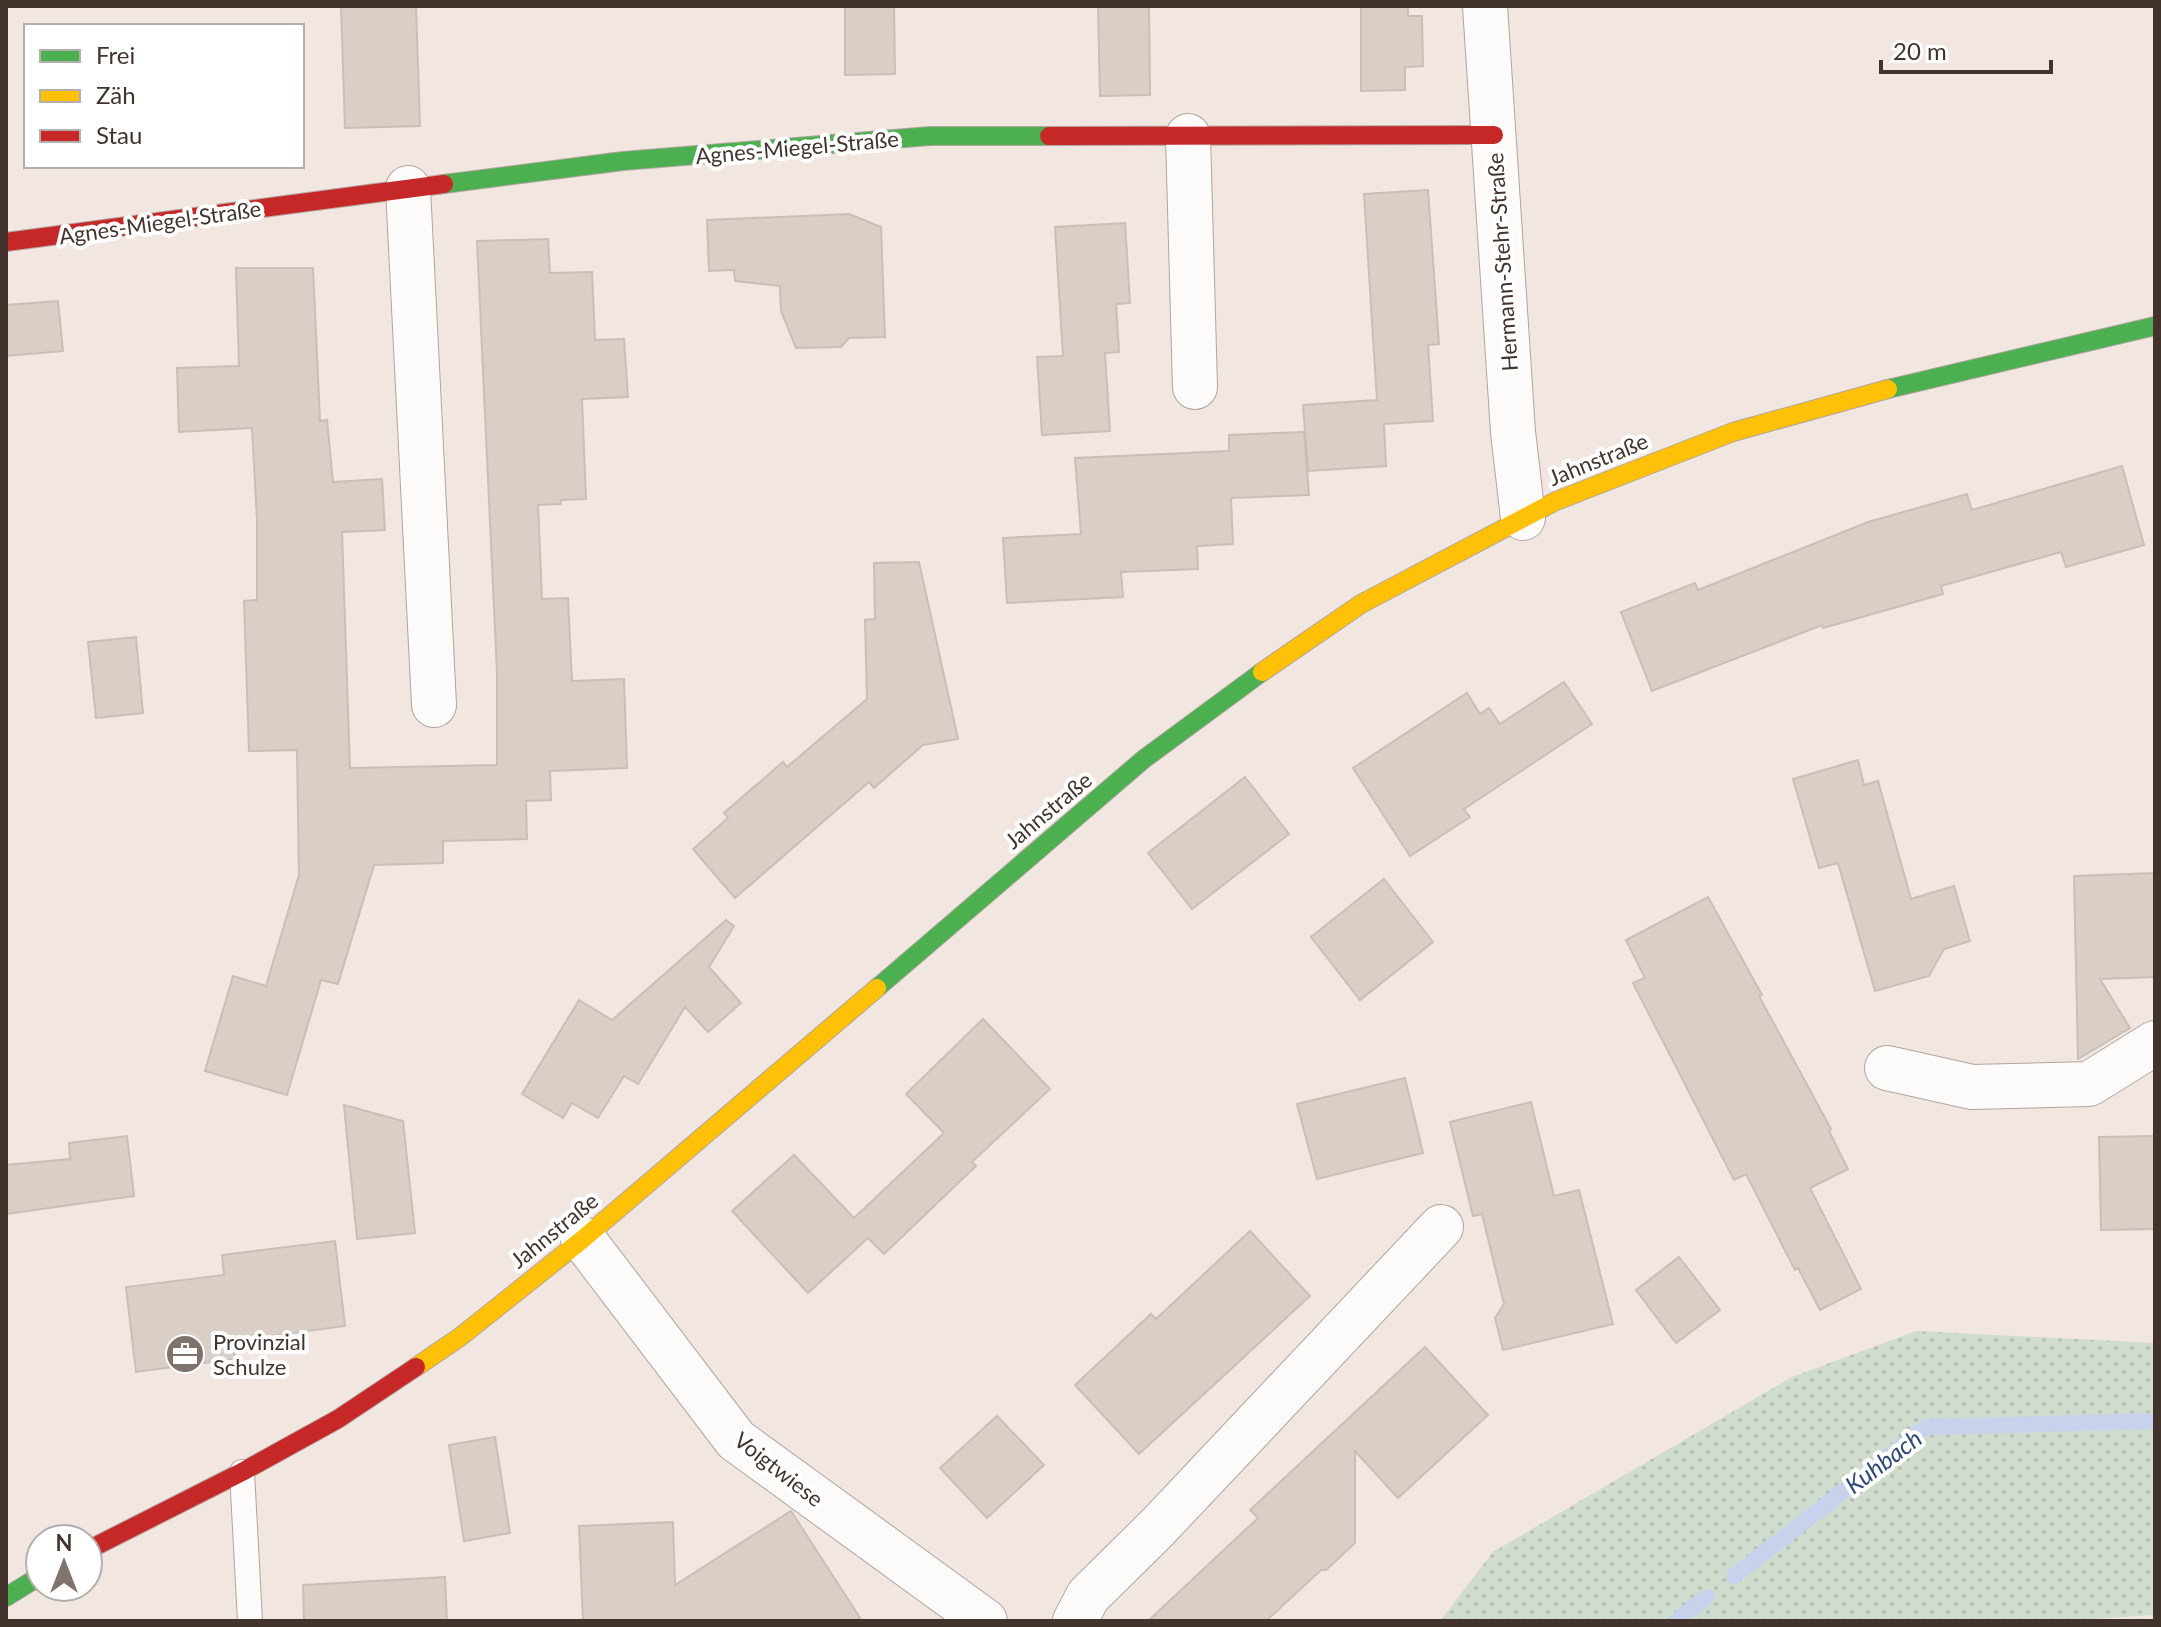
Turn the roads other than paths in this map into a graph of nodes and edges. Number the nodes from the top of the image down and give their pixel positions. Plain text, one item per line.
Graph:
1 (1485, 6) edge
2 (1494, 135) junction
3 (1188, 136) junction
4 (408, 188) junction
5 (6, 242) edge
6 (2155, 326) edge
7 (1195, 387) dead end
8 (1523, 518) junction
9 (434, 705) dead end
10 (2155, 1043) edge
11 (1887, 1068) dead end
12 (1441, 1227) dead end
13 (583, 1239) junction
14 (242, 1472) junction
15 (104, 1542) edge
16 (24, 1586) edge
17 (6, 1597) edge
18 (250, 1621) edge
19 (985, 1621) edge
20 (1075, 1621) edge

1 - 2 street, Hermann-Stehr-Straße
2 - 3 main road, Agnes-Miegel-Straße
2 - 8 street, Hermann-Stehr-Straße
3 - 4 main road, Agnes-Miegel-Straße
3 - 7 street
4 - 5 main road, Agnes-Miegel-Straße
4 - 9 street
6 - 8 main road, Jahnstraße
8 - 13 main road, Jahnstraße
10 - 11 street
12 - 20 street
13 - 14 main road, Jahnstraße
13 - 19 street, Voigtwiese
14 - 15 main road, Jahnstraße
14 - 18 lane
16 - 17 main road

